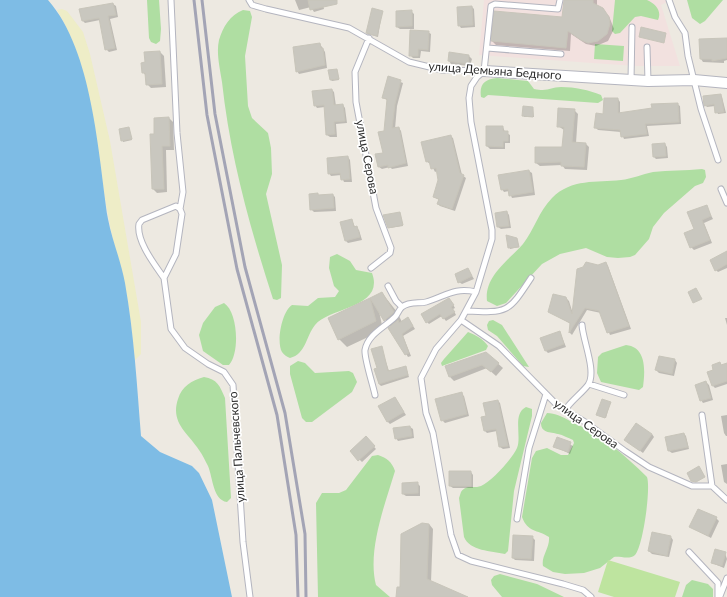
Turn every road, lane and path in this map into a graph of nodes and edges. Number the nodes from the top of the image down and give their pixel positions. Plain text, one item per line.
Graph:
1 (171, 0) edge
2 (560, 0) edge
3 (669, 0) edge
4 (250, 2) edge
5 (632, 27) dead end
6 (369, 38) junction
7 (647, 47) dead end
8 (487, 48) junction
9 (561, 54) dead end
10 (484, 71) junction
11 (630, 80) junction
12 (694, 80) junction
13 (648, 81) junction
14 (727, 83) edge
15 (718, 160) dead end
16 (721, 190) dead end
17 (727, 203) edge
18 (180, 209) junction
19 (371, 268) dead end
20 (164, 278) junction
21 (531, 278) dead end
22 (388, 286) dead end
23 (476, 292) junction
24 (402, 307) junction
25 (466, 311) junction
26 (461, 320) junction
27 (582, 324) dead end
28 (589, 384) junction
29 (546, 394) junction
30 (375, 395) dead end
31 (624, 395) dead end
32 (565, 410) junction
33 (702, 415) dead end
34 (712, 486) junction
35 (727, 500) edge
36 (517, 519) dead end
37 (689, 552) dead end
38 (727, 578) edge
39 (250, 597) edge
40 (590, 597) edge
41 (719, 597) edge

1 - 18 lane
2 - 8 lane
3 - 12 lane
4 - 6 lane, улица Демьяна Бедного
5 - 11 lane
6 - 10 lane, улица Демьяна Бедного
6 - 19 lane, улица Серова
7 - 13 lane
8 - 9 lane
8 - 10 lane
10 - 11 street, улица Демьяна Бедного
10 - 23 lane
11 - 13 street, улица Демьяна Бедного
12 - 13 street, улица Демьяна Бедного
12 - 14 street, улица Демьяна Бедного
12 - 15 lane
16 - 17 lane
18 - 20 lane
18 - 20 lane, улица Пальчевского
20 - 39 lane, улица Пальчевского
21 - 25 lane
22 - 24 lane
23 - 24 lane
23 - 25 lane
24 - 30 lane
25 - 26 lane
26 - 29 lane, улица Серова
26 - 40 lane
27 - 28 lane
28 - 31 lane
28 - 32 lane
29 - 32 lane, улица Серова
29 - 36 lane
32 - 34 lane, улица Серова
33 - 34 lane
34 - 35 lane
37 - 41 lane
38 - 41 lane

